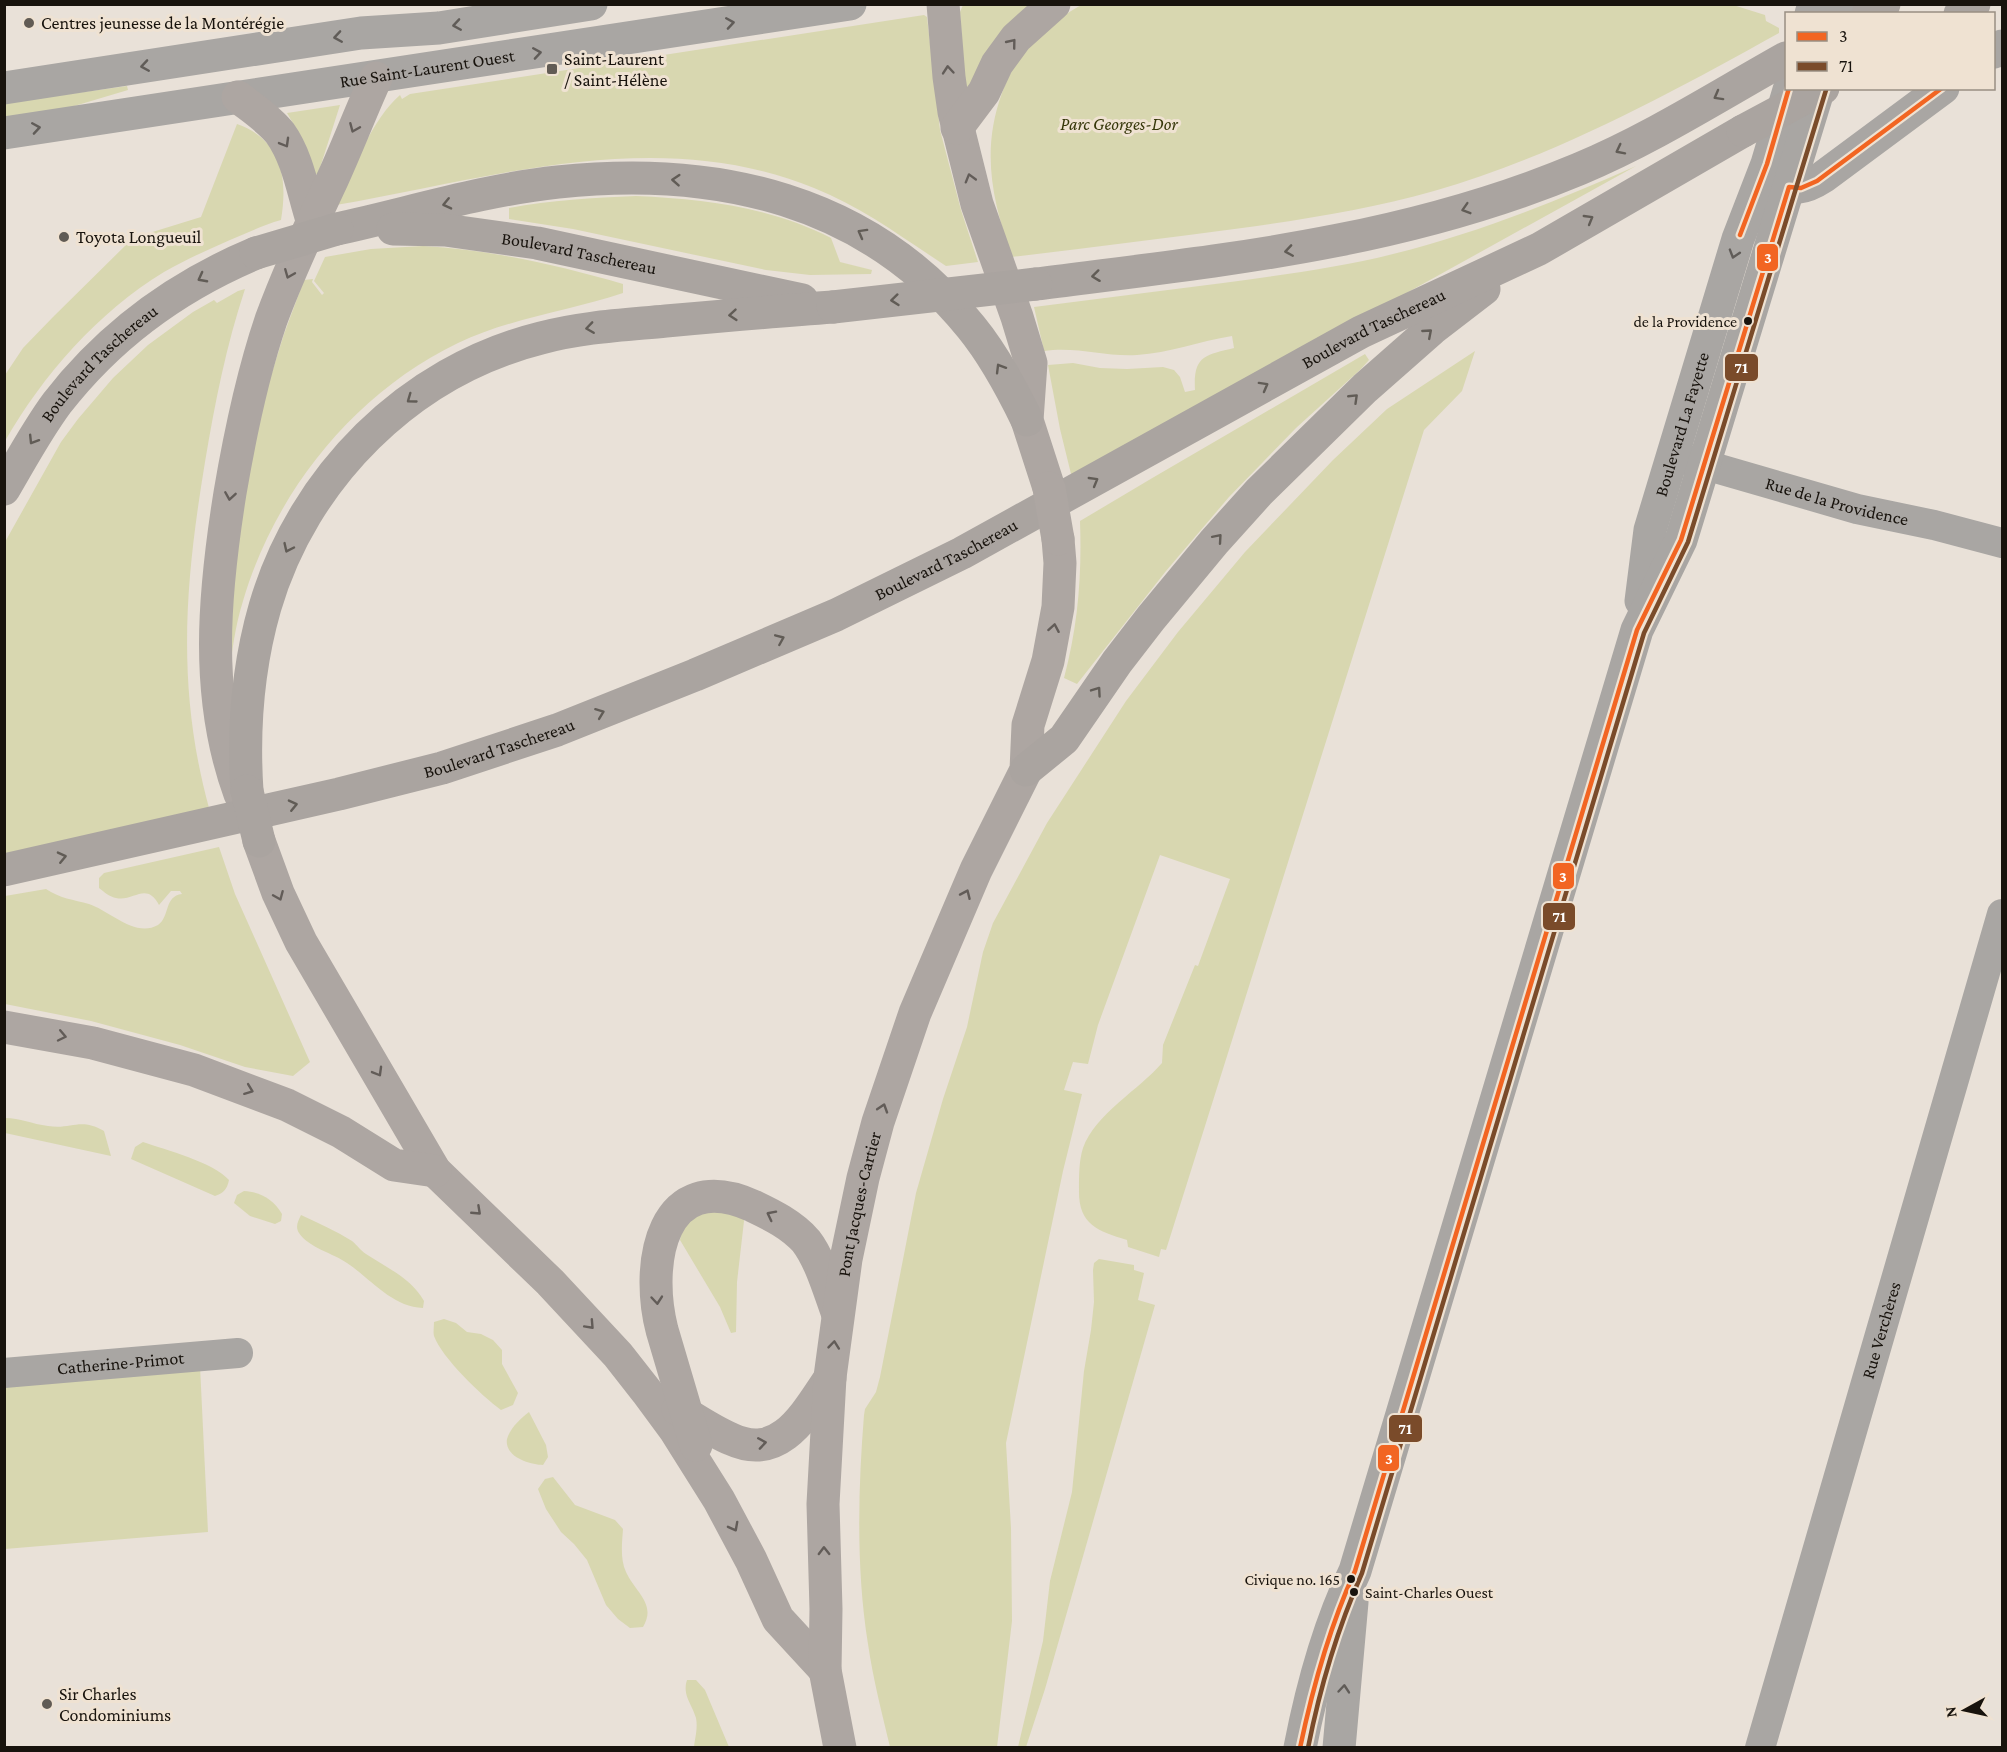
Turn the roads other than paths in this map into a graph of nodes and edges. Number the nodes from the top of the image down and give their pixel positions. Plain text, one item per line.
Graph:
1 (591, 4) edge
2 (850, 4) edge
3 (943, 4) edge
4 (1054, 4) edge
5 (1884, 4) edge
6 (1871, 12) edge
7 (401, 18) edge
8 (1780, 72) edge
9 (376, 78) junction
10 (4, 88) edge
11 (1817, 90) edge
12 (1820, 90) edge
13 (1940, 90) edge
14 (238, 97) junction
15 (957, 128) junction
16 (4, 133) edge
17 (1775, 183) junction
18 (324, 225) junction
19 (1539, 249) junction
20 (833, 307) junction
21 (1027, 420) junction
22 (1672, 456) junction
23 (1704, 465) junction
24 (4, 489) edge
25 (2002, 543) edge
26 (1637, 630) junction
27 (1026, 770) junction
28 (243, 793) junction
29 (259, 841) joint
30 (4, 870) edge
31 (2002, 914) edge
32 (4, 1027) edge
33 (435, 1171) junction
34 (838, 1312) junction
35 (238, 1353) dead end
36 (4, 1373) edge
37 (830, 1377) junction
38 (647, 1392) junction
39 (687, 1414) junction
40 (705, 1476) junction
41 (1355, 1571) junction
42 (825, 1670) junction
43 (840, 1748) edge
44 (1300, 1748) edge
45 (1339, 1748) edge
46 (1760, 1748) edge

1 -> 7 street
9 -> 2 street, Rue Saint-Laurent Ouest
15 -> 3 main road
15 -> 4 main road
5 - 6 highway
7 - 9 street
7 -> 10 street
8 - 17 street, Boulevard La Fayette
8 -> 20 highway, Boulevard Taschereau, bridge
9 - 14 street, Rue Saint-Laurent Ouest
9 -> 18 main road
19 -> 11 highway, Boulevard Taschereau, bridge
12 - 17 street, Boulevard La Fayette
13 - 17 street
16 -> 14 street, Rue Saint-Laurent Ouest
14 -> 18 main road
21 -> 15 main road
17 -> 22 street, Boulevard La Fayette
17 - 23 street, Boulevard La Fayette
18 - 20 highway, Boulevard Taschereau
21 -> 18 highway
18 -> 24 highway, Boulevard Taschereau, bridge
18 -> 28 main road
27 -> 19 highway
30 -> 19 highway, Boulevard Taschereau
20 -> 28 highway
27 -> 21 main road, bridge
22 - 23 street, Rue de la Providence
22 - 26 street, Boulevard La Fayette
23 - 25 street, Rue de la Providence
23 - 26 street, Boulevard La Fayette
26 - 41 street, Boulevard La Fayette
34 -> 27 main road, Pont Jacques-Cartier
28 - 29 highway, bridge
29 -> 33 main road
31 - 46 street, Rue Verchères
32 -> 33 main road
33 -> 38 main road
37 -> 34 main road, Pont Jacques-Cartier
34 -> 39 main road
35 - 36 street, Catherine-Primot
39 -> 37 main road
42 -> 37 main road, Pont Jacques-Cartier
38 - 39 main road
38 - 40 main road
39 - 40 main road
40 -> 42 main road
41 - 44 street, Boulevard La Fayette
45 -> 41 street, Boulevard La Fayette
42 - 43 main road, Pont Jacques-Cartier

